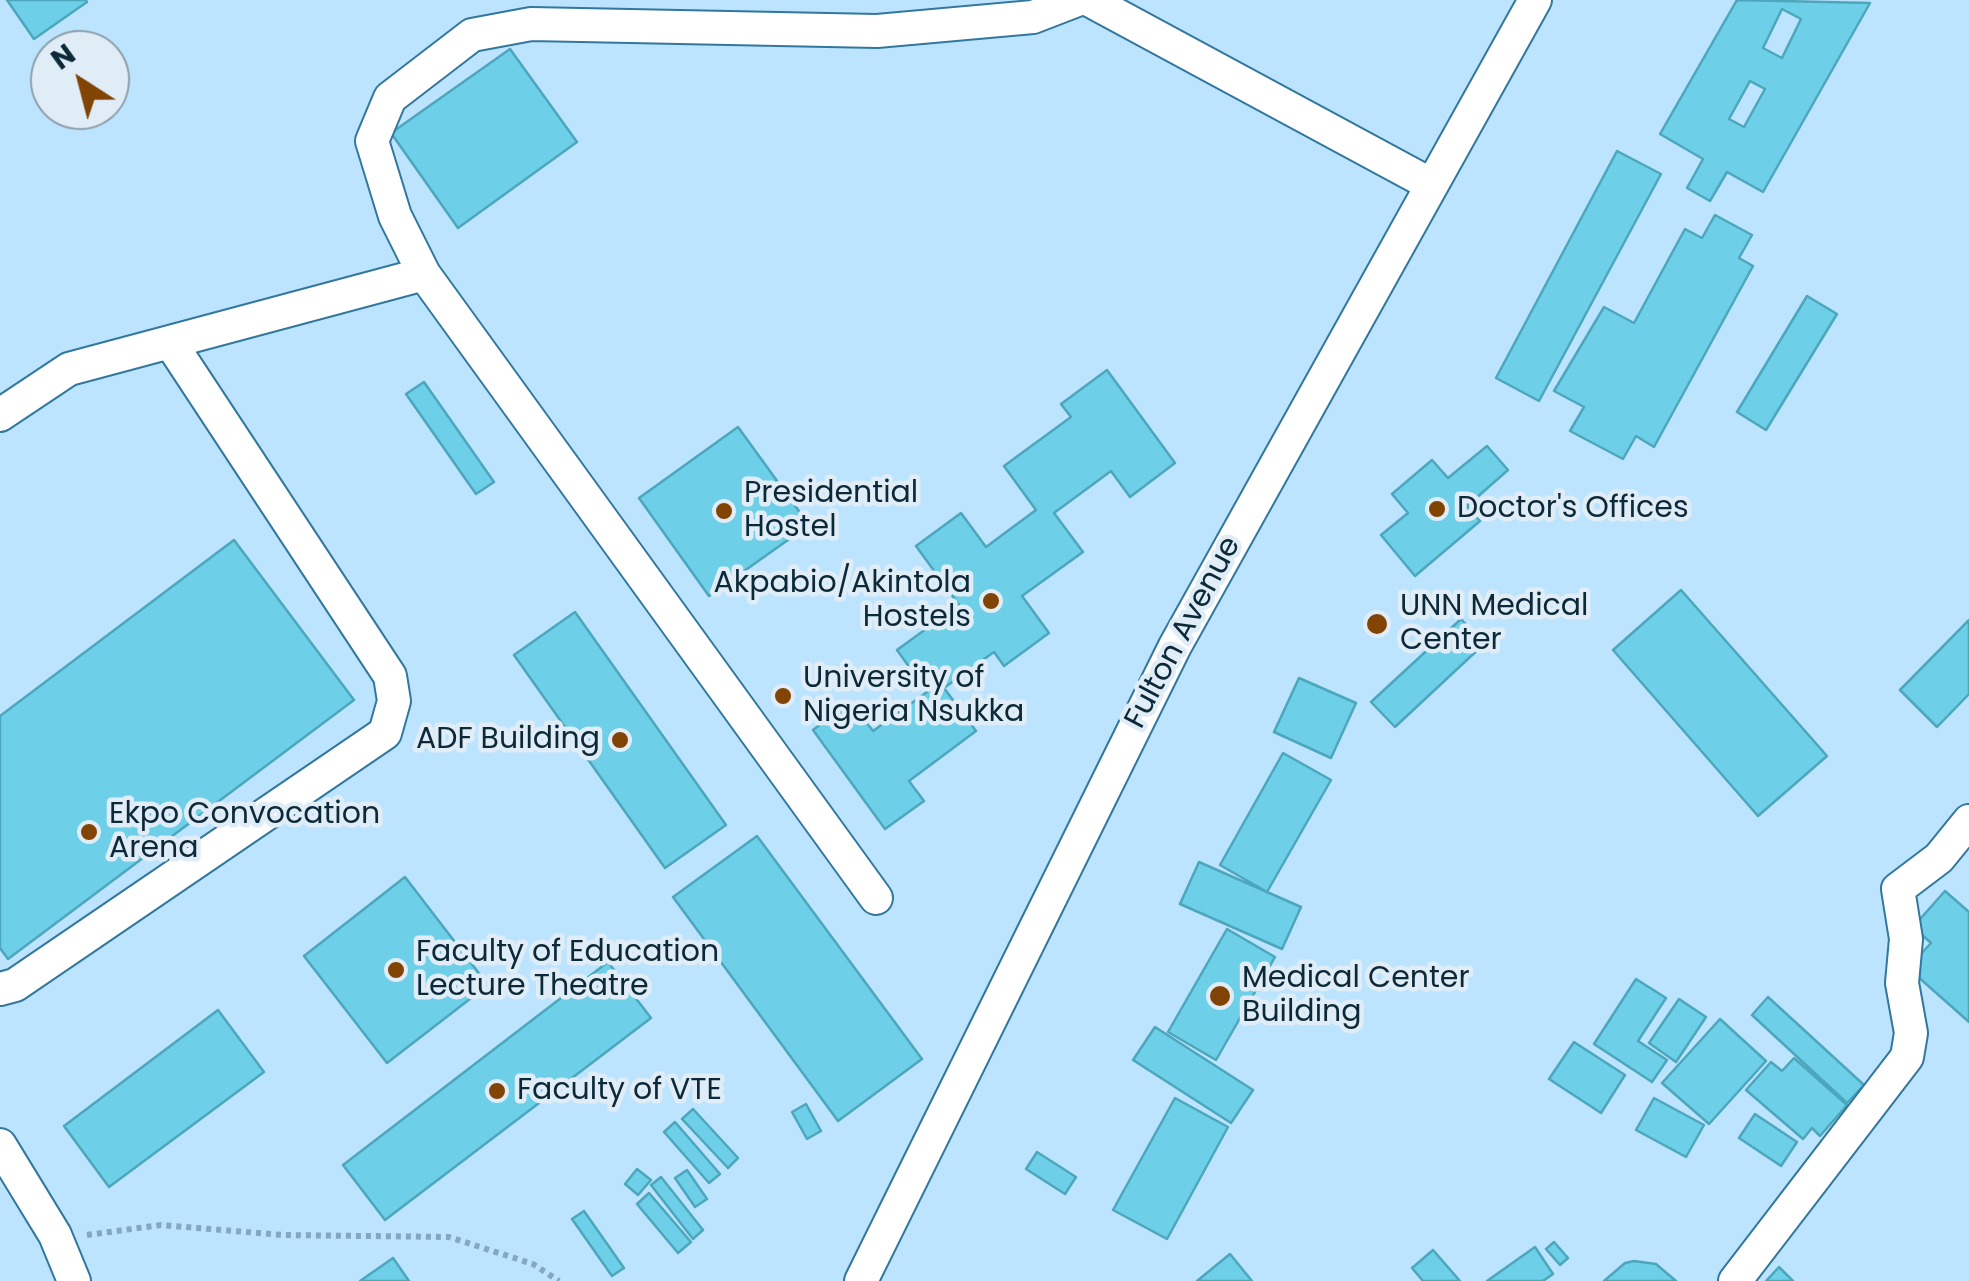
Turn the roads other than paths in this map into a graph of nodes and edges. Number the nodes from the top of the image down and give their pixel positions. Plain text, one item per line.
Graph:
1 (1077, 0) edge
2 (1089, 0) edge
3 (1535, 0) edge
4 (1430, 184) junction
5 (424, 274) junction
6 (170, 342) junction
7 (0, 416) edge
8 (1969, 822) edge
9 (876, 898) dead end
10 (0, 989) edge
11 (0, 1145) edge
12 (74, 1281) edge
13 (861, 1281) edge
14 (1735, 1281) edge

1 - 5 street
2 - 4 street
3 - 4 street, Fulton Avenue
4 - 13 street, Fulton Avenue
5 - 6 street
5 - 9 street
6 - 7 street
6 - 10 street
8 - 14 street
11 - 12 street

